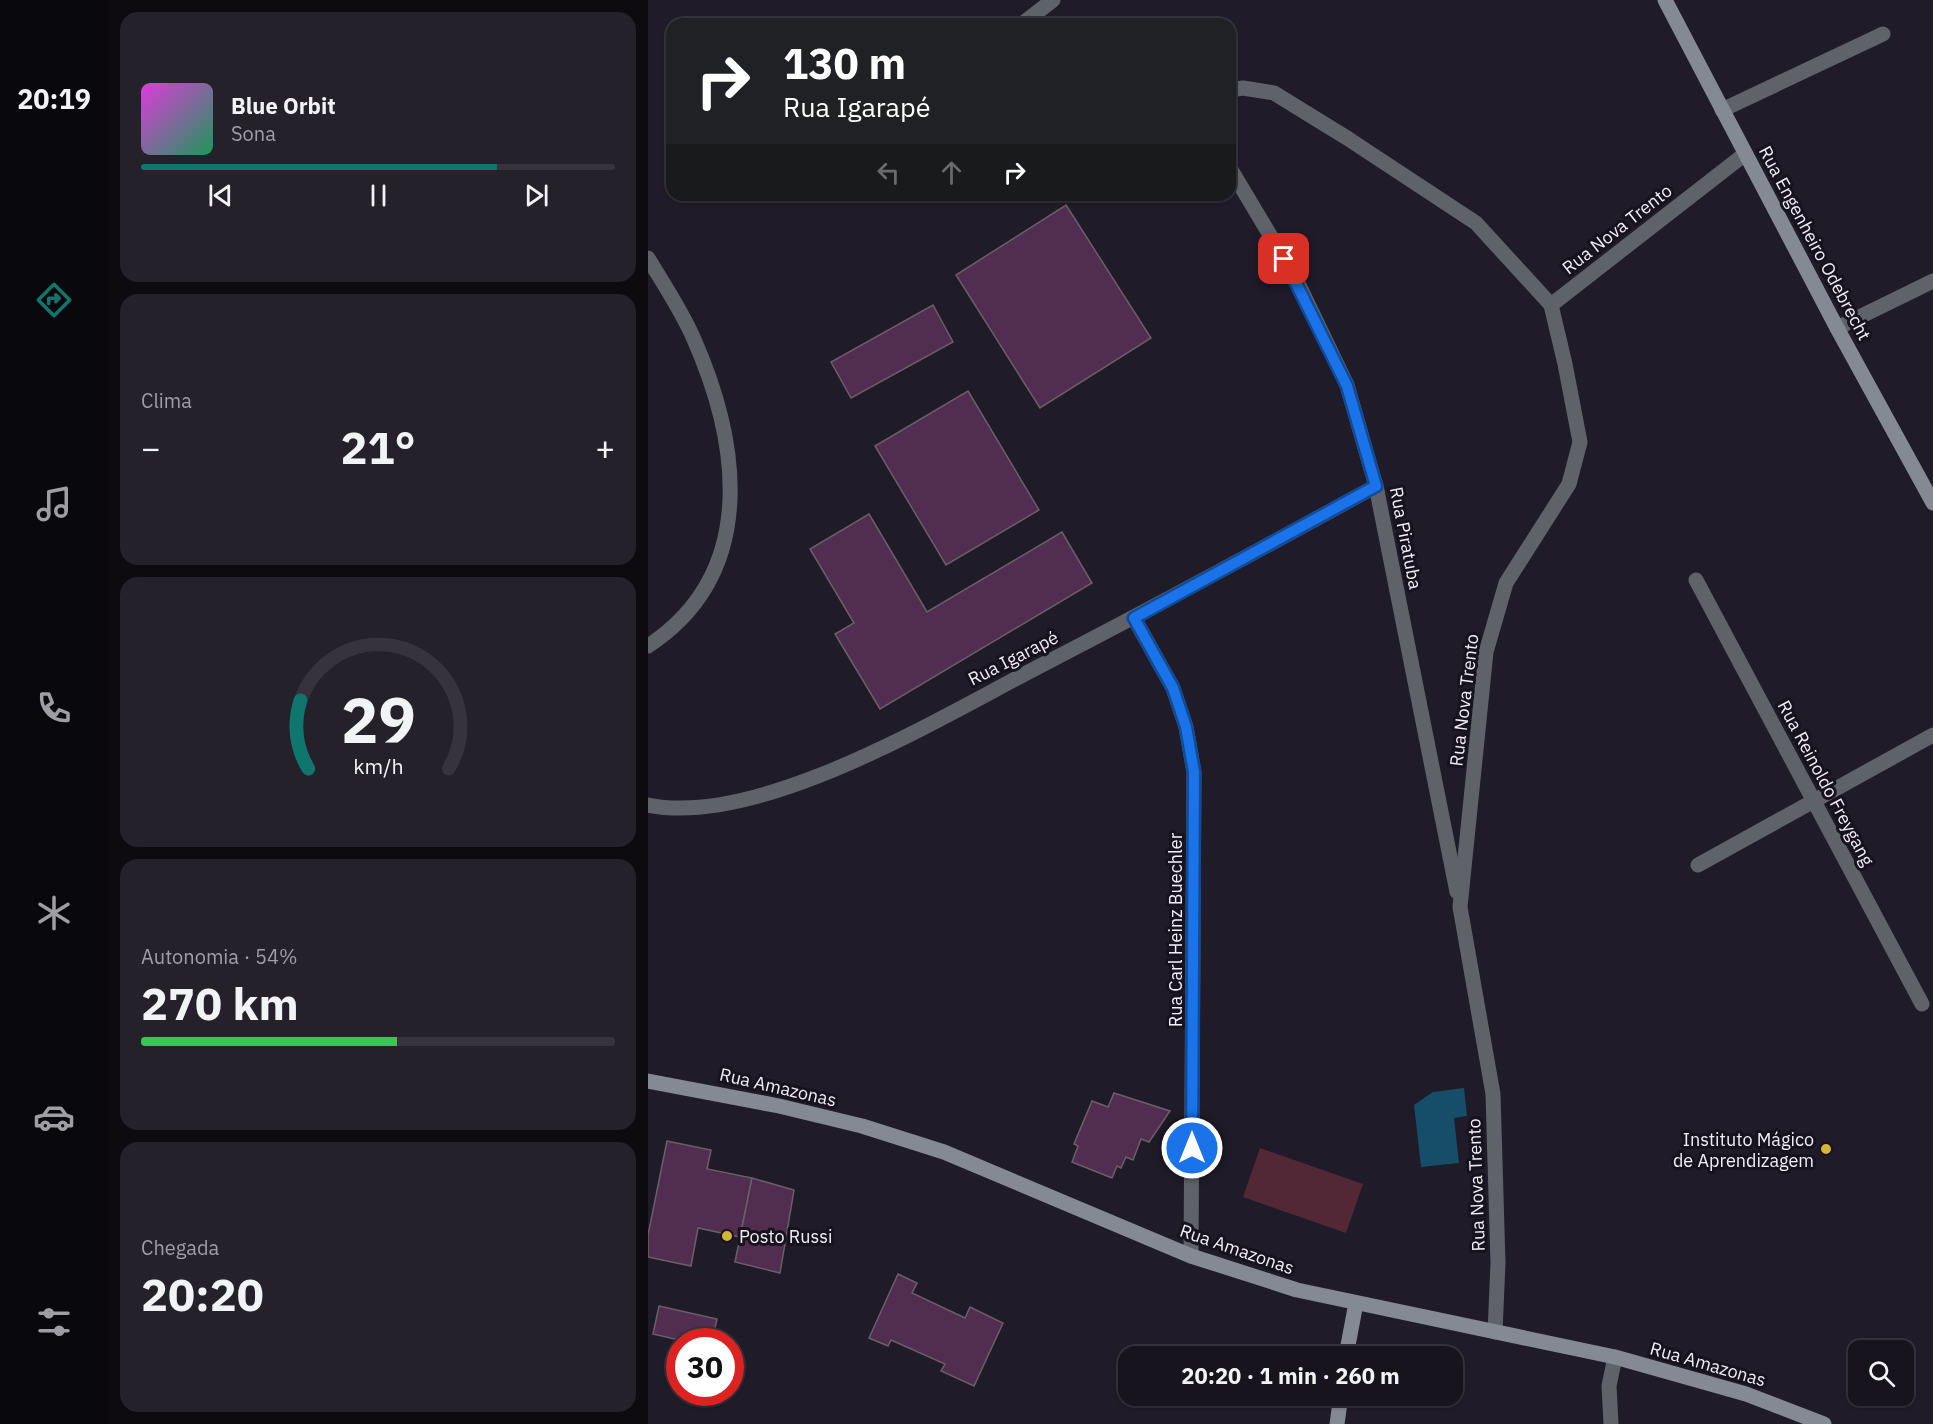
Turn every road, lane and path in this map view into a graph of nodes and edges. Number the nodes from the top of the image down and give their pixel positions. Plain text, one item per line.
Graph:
1 (1053, 0) edge
2 (1665, 0) edge
3 (1030, 18) edge
4 (1883, 34) dead end
5 (1236, 89) edge
6 (1722, 110) junction
7 (1745, 154) junction
8 (1236, 178) edge
9 (648, 258) edge
10 (1933, 281) edge
11 (1551, 305) junction
12 (1837, 328) junction
13 (1376, 486) junction
14 (1933, 503) edge
15 (1696, 580) dead end
16 (1134, 618) junction
17 (648, 646) edge
18 (1933, 735) edge
19 (1814, 801) junction
20 (648, 805) edge
21 (1698, 865) dead end
22 (1460, 907) junction
23 (1922, 1004) dead end
24 (648, 1081) edge
25 (1191, 1256) junction
26 (1356, 1303) junction
27 (1495, 1332) junction
28 (1348, 1346) edge
29 (1615, 1357) junction
30 (1339, 1406) edge
31 (1337, 1424) edge
32 (1611, 1424) edge
33 (1824, 1424) edge

1 - 3 street
2 - 6 main road, Rua Engenheiro Odebrecht
4 - 6 street
5 - 11 street
6 - 7 main road, Rua Engenheiro Odebrecht
7 - 11 street, Rua Nova Trento
7 - 12 main road, Rua Engenheiro Odebrecht
8 - 13 street, Rua Piratuba
9 - 17 street
10 - 12 street
11 - 22 street, Rua Nova Trento
12 - 14 main road, Rua Engenheiro Odebrecht
13 - 16 street, Rua Igarapé
13 - 22 street, Rua Piratuba
15 - 19 street, Rua Reinoldo Freygang
16 - 20 street, Rua Igarapé
16 - 25 street, Rua Carl Heinz Buechler
18 - 19 street
19 - 21 street
19 - 23 street, Rua Reinoldo Freygang
22 - 27 street, Rua Nova Trento
24 - 25 main road, Rua Amazonas
25 - 26 main road, Rua Amazonas
26 - 27 main road, Rua Amazonas
26 - 28 main road
27 - 29 main road, Rua Amazonas
29 - 32 street
29 - 33 main road, Rua Amazonas
30 - 31 main road

